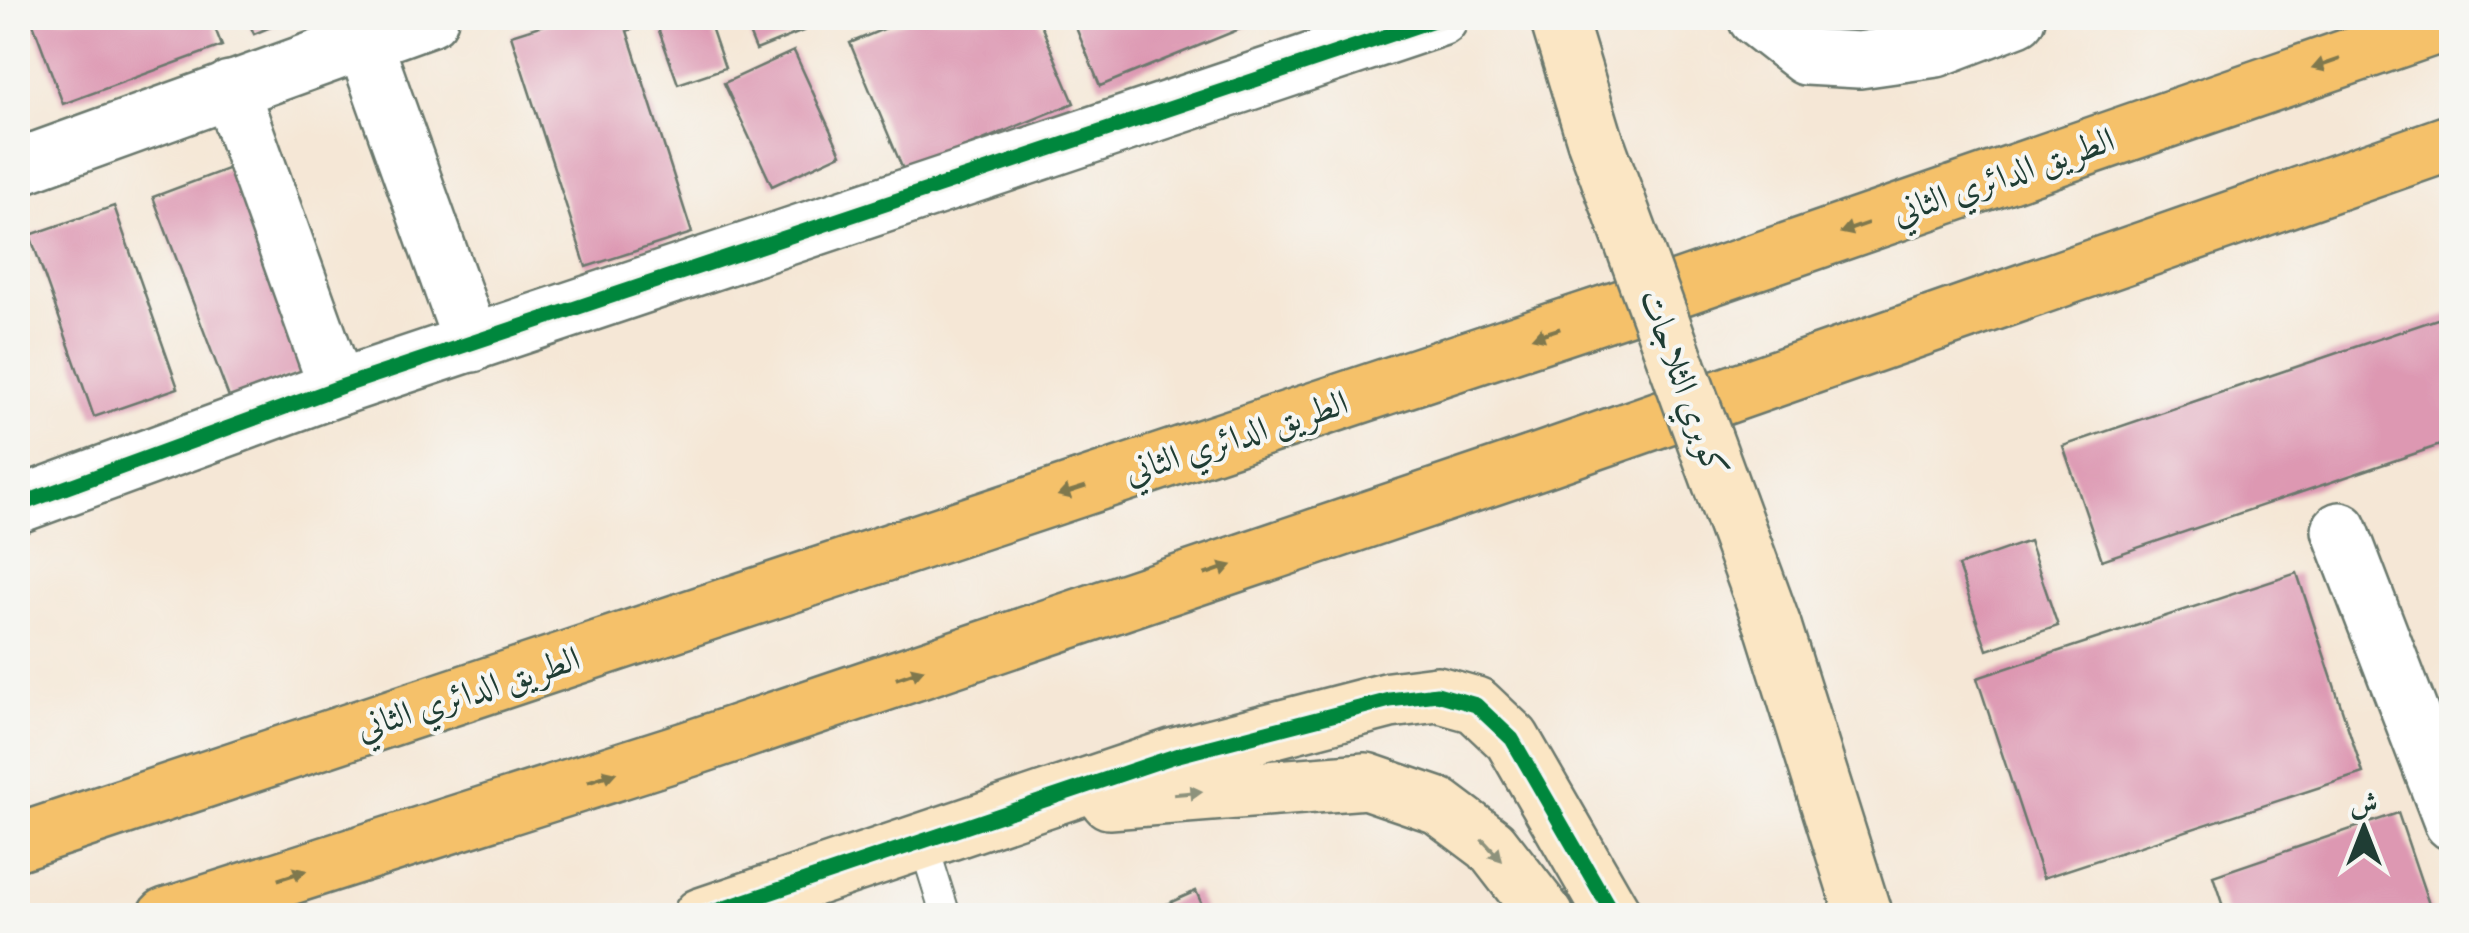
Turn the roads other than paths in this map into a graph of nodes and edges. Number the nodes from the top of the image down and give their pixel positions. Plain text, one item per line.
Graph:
1 (430, 18) edge
2 (1440, 18) edge
3 (1558, 18) edge
4 (1756, 18) edge
5 (2016, 18) edge
6 (2452, 21) edge
7 (364, 42) junction
8 (230, 89) junction
9 (2452, 142) edge
10 (18, 167) edge
11 (472, 344) junction
12 (337, 388) junction
13 (18, 505) edge
14 (2340, 530) dead end
15 (1021, 810) junction
16 (2452, 822) edge
17 (18, 842) edge
18 (923, 842) junction
19 (166, 916) edge
20 (701, 916) edge
21 (946, 916) edge
22 (1546, 916) edge
23 (1614, 916) edge
24 (1864, 916) edge

1 - 7 street
2 - 11 street
3 - 24 street, كوبري الثلاجات, bridge
4 - 5 street
6 -> 17 highway, الطريق الدائري الثاني
7 - 8 street
7 - 11 street
8 - 10 street
8 - 12 street
19 -> 9 highway
11 - 12 street
12 - 13 street
14 - 16 street
15 - 18 street
15 -> 22 street
15 - 23 street
18 - 20 street
18 - 21 lane

